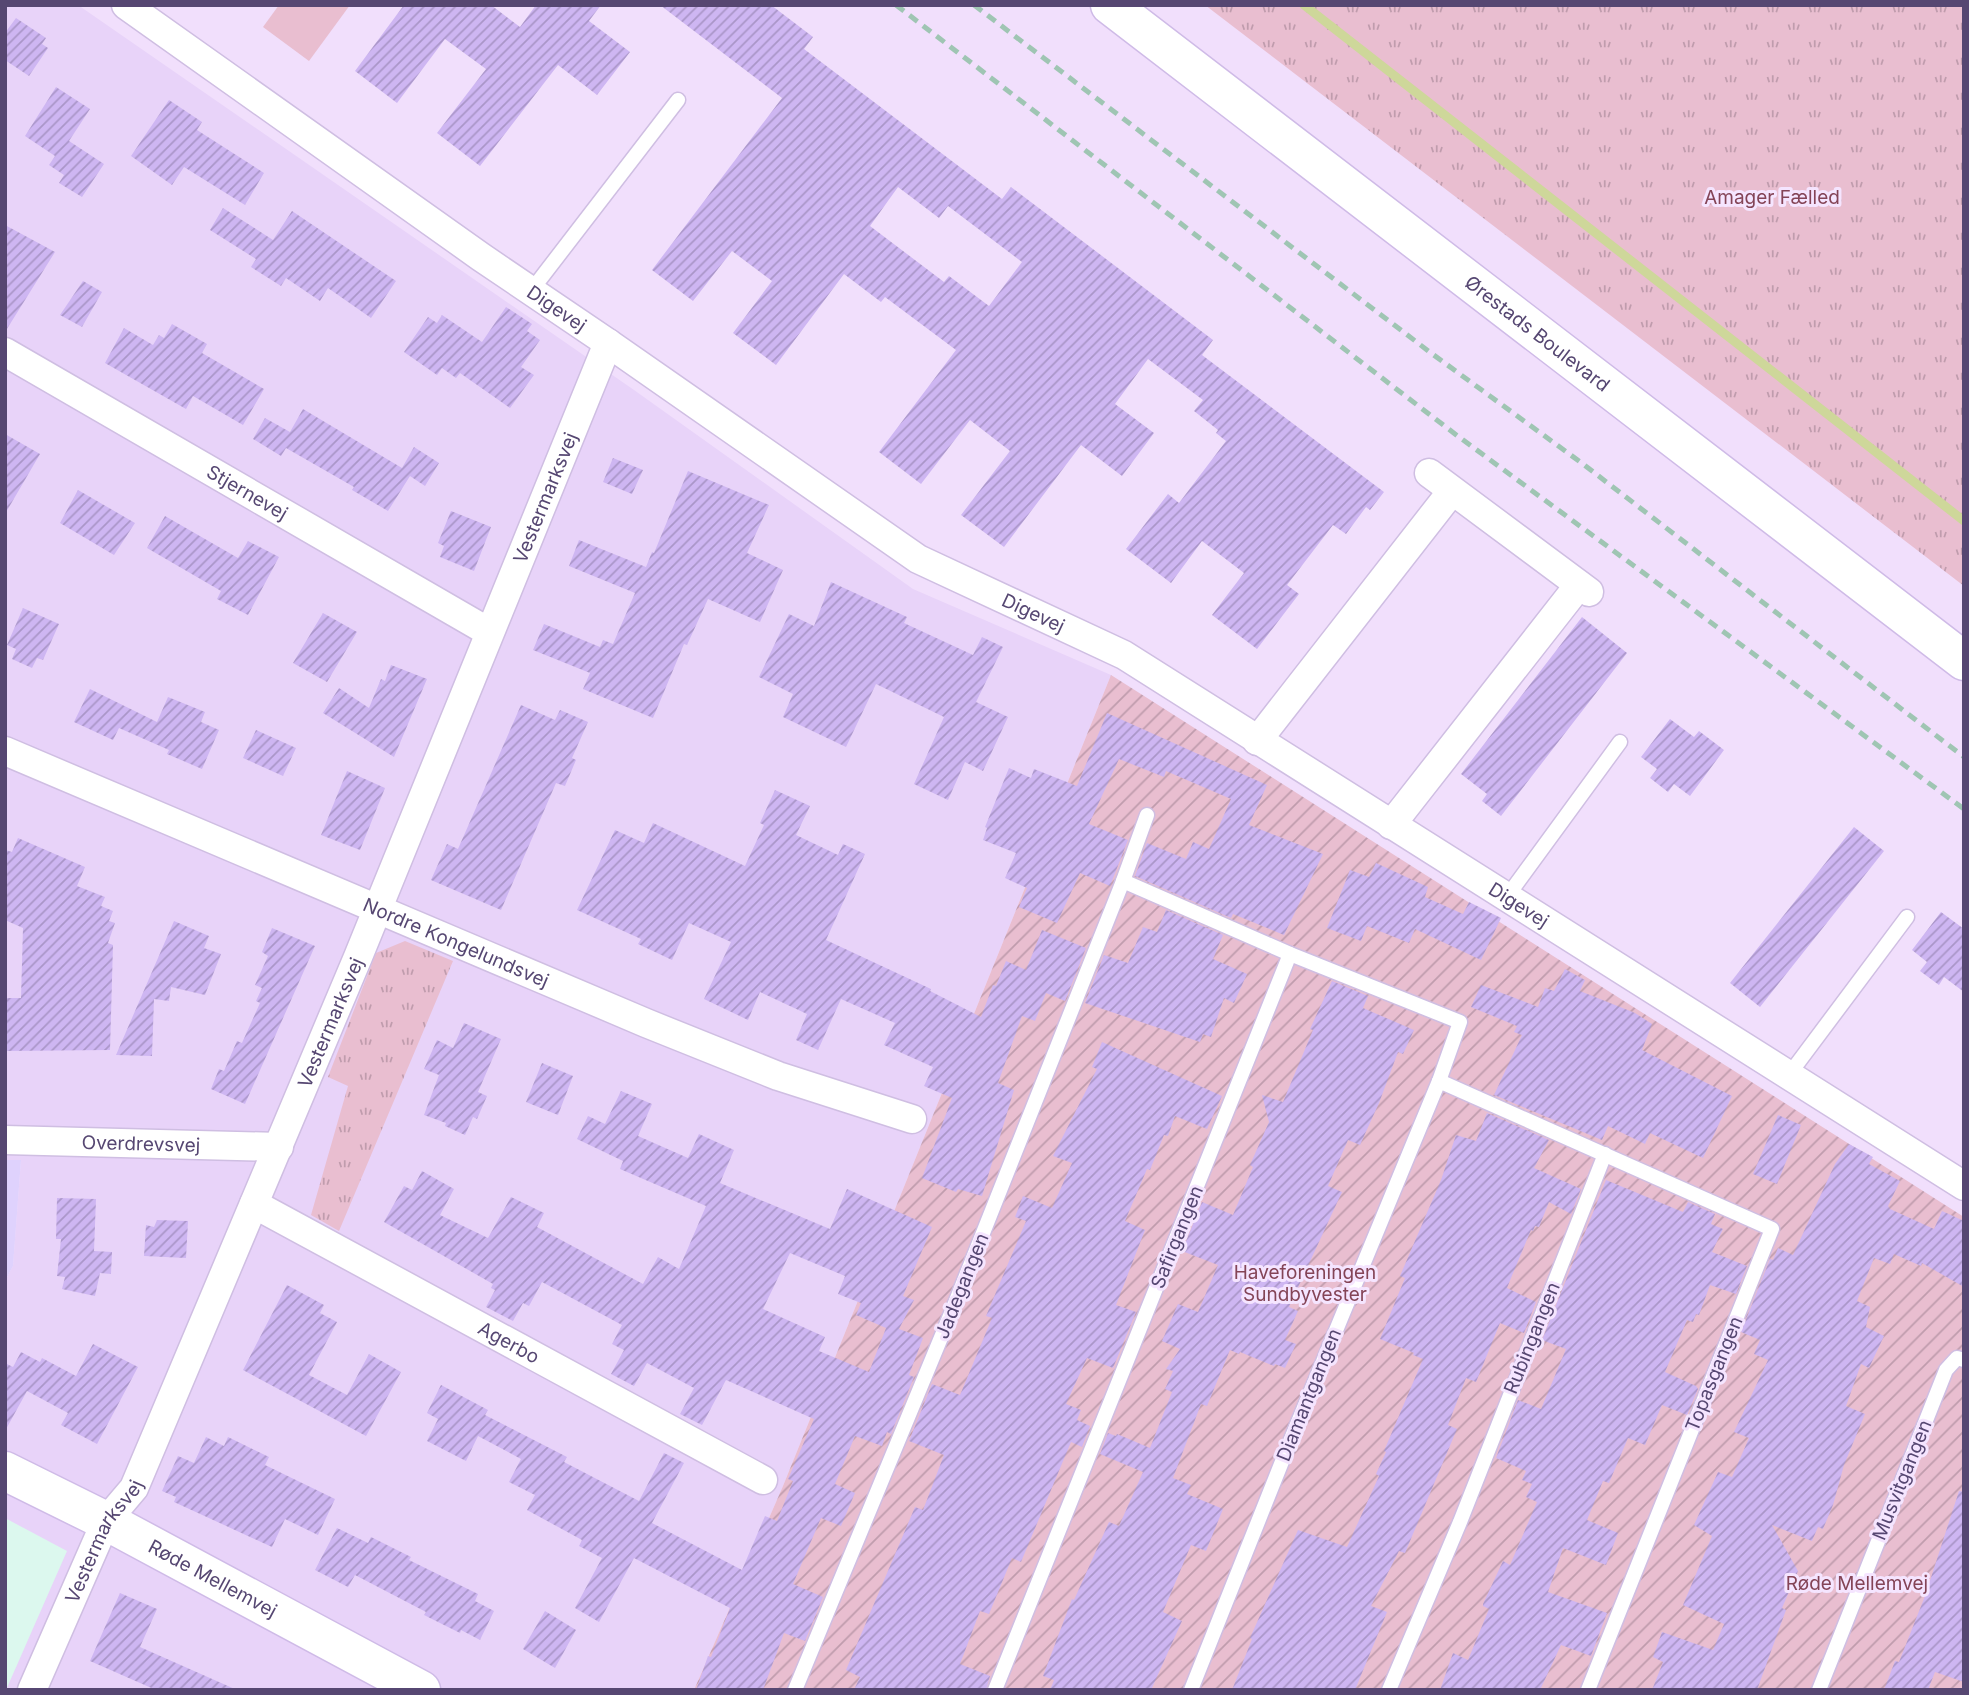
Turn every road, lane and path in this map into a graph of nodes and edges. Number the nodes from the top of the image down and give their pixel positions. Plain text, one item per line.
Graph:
1 (126, 5) edge
2 (1111, 5) edge
3 (678, 100) dead end
4 (531, 291) junction
5 (608, 343) junction
6 (5, 352) edge
7 (1429, 473) dead end
8 (1452, 491) junction
9 (489, 632) junction
10 (1964, 661) edge
11 (1257, 741) junction
12 (1620, 742) dead end
13 (5, 751) edge
14 (1147, 815) dead end
15 (1391, 825) junction
16 (1123, 881) junction
17 (1506, 898) junction
18 (377, 910) junction
19 (1907, 917) dead end
20 (1290, 954) junction
21 (1788, 1076) junction
22 (1439, 1081) junction
23 (912, 1119) dead end
24 (5, 1140) edge
25 (279, 1147) junction
26 (1605, 1154) junction
27 (1964, 1186) edge
28 (254, 1204) junction
29 (1964, 1360) edge
30 (5, 1471) edge
31 (763, 1480) dead end
32 (106, 1521) junction
33 (32, 1690) edge
34 (421, 1690) edge
35 (795, 1690) edge
36 (995, 1690) edge
37 (1191, 1690) edge
38 (1389, 1690) edge
39 (1588, 1690) edge
40 (1819, 1690) edge

1 - 4 street, Digevej
2 - 10 street, Ørestads Boulevard
3 - 4 lane
4 - 5 street, Digevej
5 - 9 street, Vestermarksvej
5 - 11 street, Digevej
6 - 9 street, Stjernevej
7 - 8 street
8 - 11 street
8 - 15 street
9 - 18 street, Vestermarksvej
11 - 15 street, Digevej
12 - 17 lane
13 - 18 street, Nordre Kongelundsvej
14 - 16 lane, Jadegangen
15 - 17 street, Digevej
16 - 20 lane
16 - 35 lane, Jadegangen
17 - 21 street, Digevej
18 - 23 street, Nordre Kongelundsvej
18 - 25 street, Vestermarksvej
19 - 21 lane
20 - 22 lane, Diamantgangen
20 - 36 lane, Safirgangen
21 - 27 street, Digevej
22 - 26 lane
22 - 37 lane, Diamantgangen
24 - 25 street, Overdrevsvej
25 - 28 street, Vestermarksvej
26 - 38 lane, Rubingangen
26 - 39 lane, Topasgangen
28 - 31 street, Agerbo
28 - 32 street, Vestermarksvej
29 - 40 lane, Musvitgangen
30 - 32 street, Røde Mellemvej
32 - 33 street, Vestermarksvej
32 - 34 street, Røde Mellemvej

